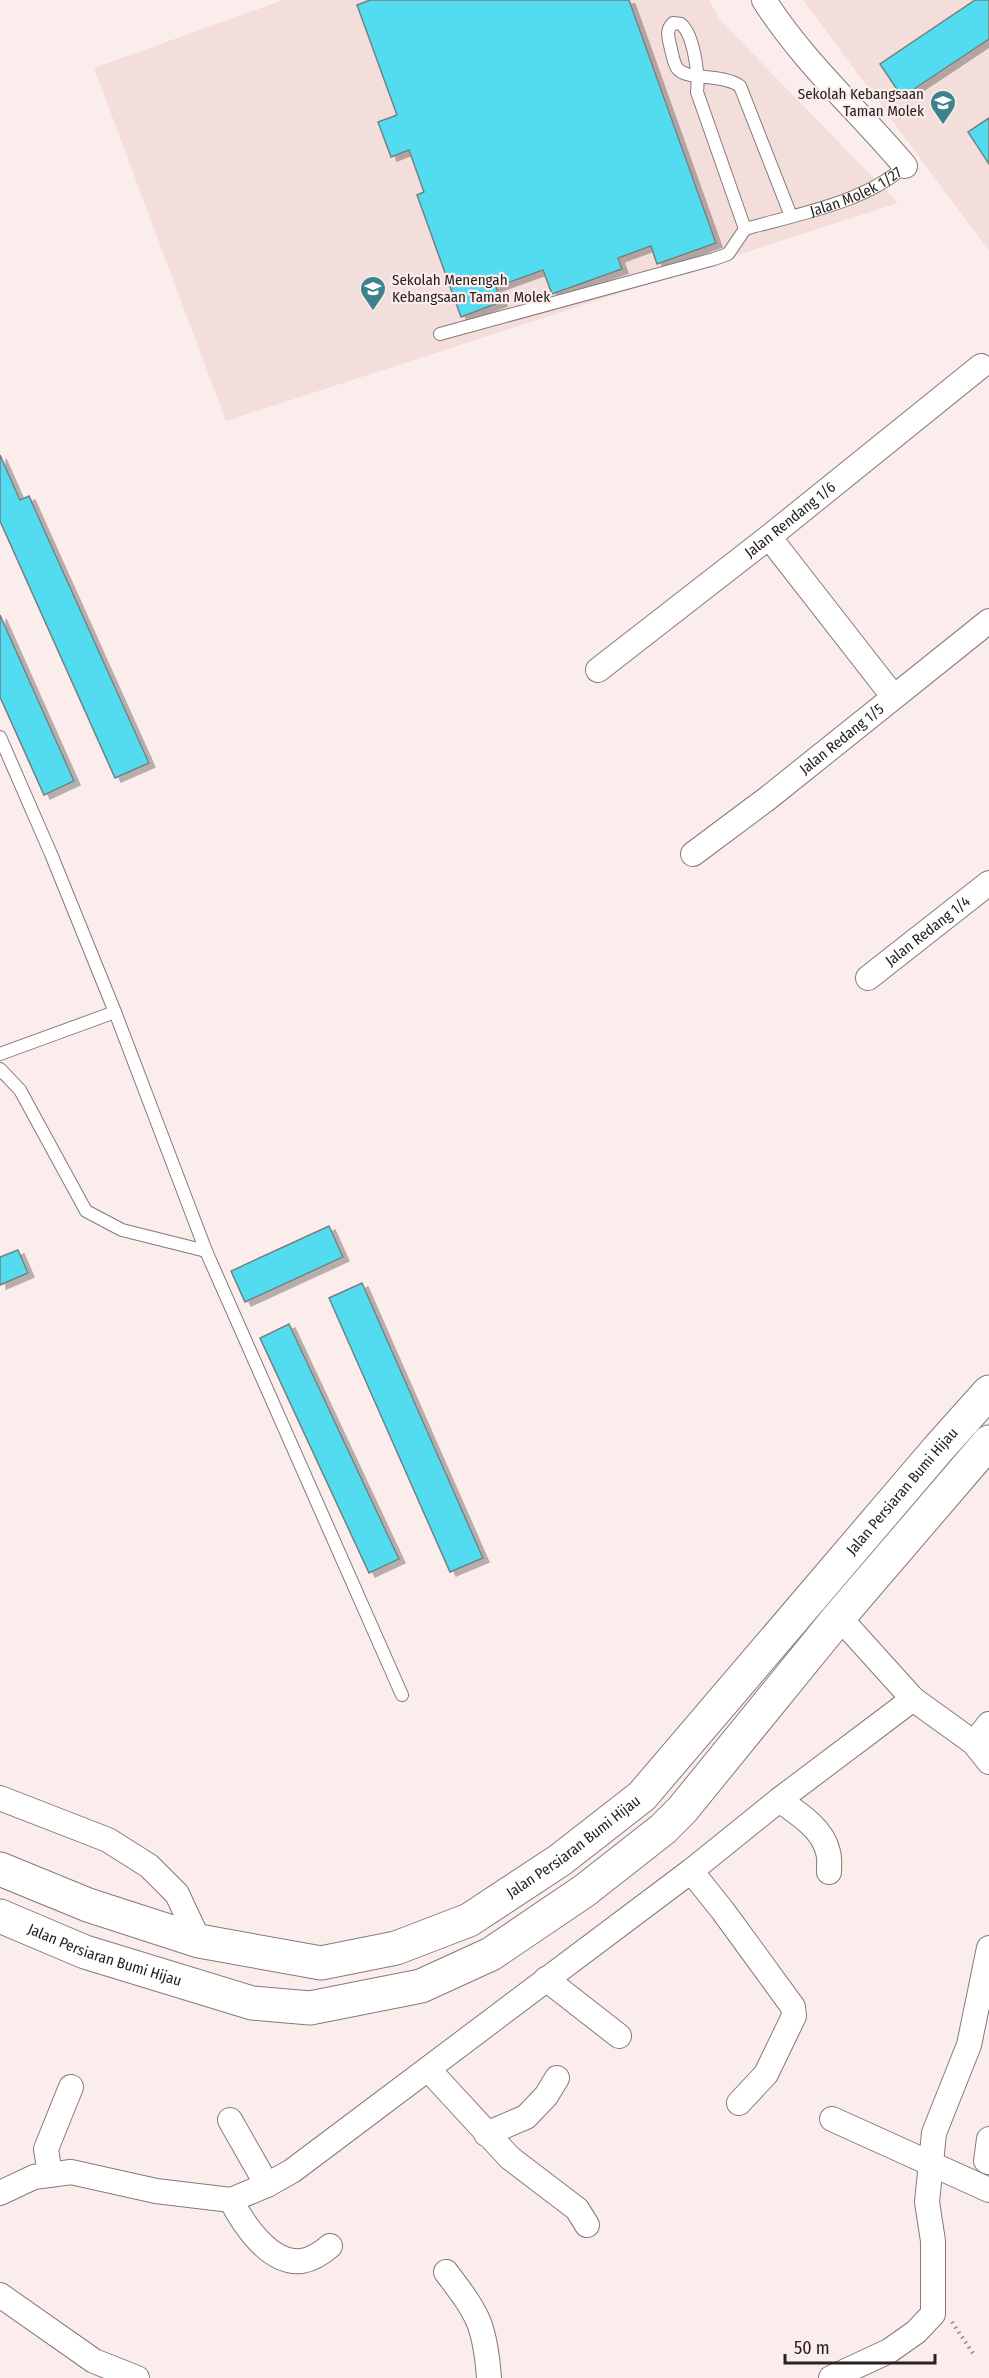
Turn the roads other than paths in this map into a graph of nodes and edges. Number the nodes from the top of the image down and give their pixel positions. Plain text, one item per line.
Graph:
1 (764, 0) edge
2 (905, 166) joint
3 (791, 216) junction
4 (745, 229) junction
5 (440, 334) dead end
6 (981, 366) dead end
7 (770, 537) junction
8 (989, 621) edge
9 (598, 670) dead end
10 (893, 696) junction
11 (0, 737) edge
12 (693, 854) dead end
13 (989, 883) edge
14 (868, 978) dead end
15 (115, 1012) junction
16 (0, 1054) edge
17 (0, 1069) edge
18 (206, 1251) junction
19 (989, 1392) edge
20 (989, 1442) edge
21 (839, 1617) junction
22 (402, 1695) dead end
23 (913, 1700) junction
24 (982, 1733) edge
25 (989, 1762) edge
26 (0, 1798) edge
27 (779, 1800) junction
28 (0, 1869) edge
29 (691, 1871) junction
30 (829, 1872) dead end
31 (0, 1916) edge
32 (199, 1941) junction
33 (989, 1948) edge
34 (546, 1979) junction
35 (983, 2004) edge
36 (620, 2036) dead end
37 (428, 2069) junction
38 (557, 2078) dead end
39 (71, 2087) dead end
40 (739, 2103) dead end
41 (230, 2120) dead end
42 (832, 2120) dead end
43 (486, 2134) junction
44 (989, 2139) edge
45 (989, 2162) edge
46 (930, 2165) junction
47 (50, 2175) junction
48 (267, 2185) junction
49 (989, 2190) edge
50 (0, 2193) edge
51 (231, 2200) junction
52 (587, 2225) dead end
53 (330, 2246) dead end
54 (446, 2272) dead end
55 (0, 2295) edge
56 (137, 2378) edge
57 (489, 2378) edge
58 (831, 2378) edge

1 - 2 street, Jalan Molek 1/27
2 - 3 lane, Jalan Molek 1/27
3 - 4 lane, Jalan Molek 1/27
3 - 4 lane
4 - 5 lane
6 - 7 street, Jalan Rendang 1/6
7 - 9 street, Jalan Rendang 1/6
7 - 10 street
8 - 10 street, Jalan Redang 1/5
10 - 12 street, Jalan Redang 1/5
11 - 15 lane
13 - 14 street, Jalan Redang 1/4
15 - 16 lane
15 - 18 lane
17 - 18 lane
18 - 22 lane
19 - 32 main road, Jalan Persiaran Bumi Hijau
20 - 21 main road, Jalan Persiaran Bumi Hijau
21 - 23 street
21 - 31 main road, Jalan Persiaran Bumi Hijau
23 - 24 street
23 - 27 street
24 - 25 street
26 - 32 street
27 - 29 street
27 - 30 street
28 - 32 main road, Jalan Persiaran Bumi Hijau
29 - 34 street
29 - 40 street
33 - 35 street
34 - 36 street
34 - 37 street
35 - 46 street
37 - 43 street
37 - 48 street
38 - 43 street
39 - 47 street
41 - 48 street
42 - 46 street
43 - 52 street
44 - 45 street
46 - 49 street
46 - 58 street
47 - 50 street
47 - 51 street
48 - 51 street
51 - 53 street
54 - 57 street
55 - 56 street

